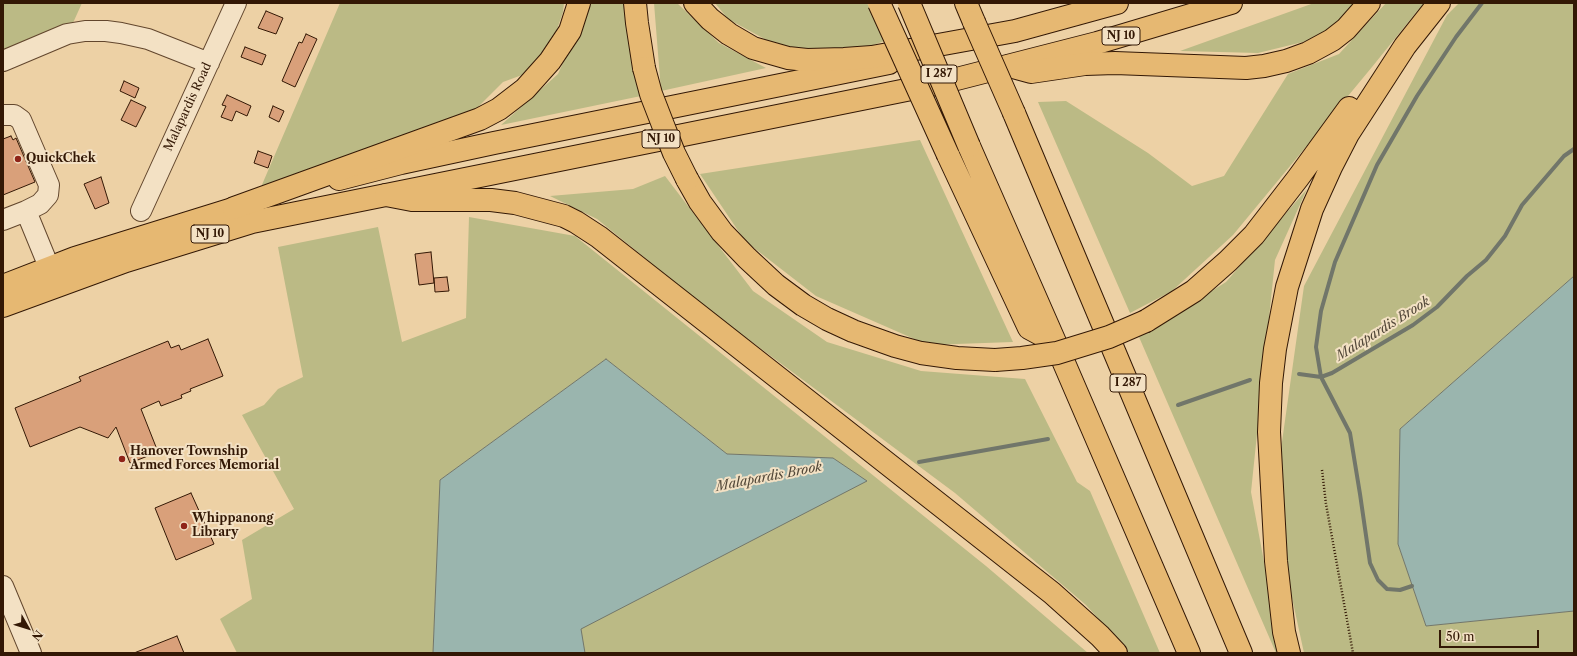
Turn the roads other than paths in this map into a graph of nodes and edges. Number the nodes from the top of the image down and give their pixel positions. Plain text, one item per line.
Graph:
1 (236, 3) edge
2 (566, 3) edge
3 (579, 3) edge
4 (635, 3) edge
5 (695, 3) edge
6 (879, 3) edge
7 (909, 3) edge
8 (1117, 3) edge
9 (1231, 3) edge
10 (1369, 3) edge
11 (1433, 3) edge
12 (1439, 3) edge
13 (970, 9) edge
14 (1015, 31) junction
15 (3, 60) edge
16 (209, 63) junction
17 (1009, 66) junction
18 (535, 78) junction
19 (3, 115) edge
20 (386, 195) junction
21 (234, 208) junction
22 (26, 211) junction
23 (141, 211) dead end
24 (3, 220) edge
25 (49, 267) junction
26 (3, 286) edge
27 (3, 306) edge
28 (1055, 342) junction
29 (3, 586) edge
30 (31, 653) edge
31 (1116, 653) edge
32 (1189, 653) edge
33 (1241, 653) edge
34 (1289, 653) edge

1 - 16 street, Malapardis Road
2 - 18 main road
3 - 18 main road
4 - 11 main road, bridge
5 - 14 main road
6 - 28 main road, bridge
7 - 28 main road, I 287, bridge
8 - 14 main road, NJ 10
9 - 17 main road, NJ 10
10 - 17 main road
12 - 34 main road
13 - 33 main road, I 287, bridge
14 - 21 main road, NJ 10
15 - 16 street
16 - 23 street, Malapardis Road
17 - 20 main road, NJ 10
18 - 21 main road
19 - 22 street
20 - 27 main road, NJ 10
20 - 31 main road
21 - 25 main road, NJ 10
22 - 24 street
22 - 25 street
25 - 26 main road, NJ 10
28 - 32 main road, I 287
29 - 30 street

